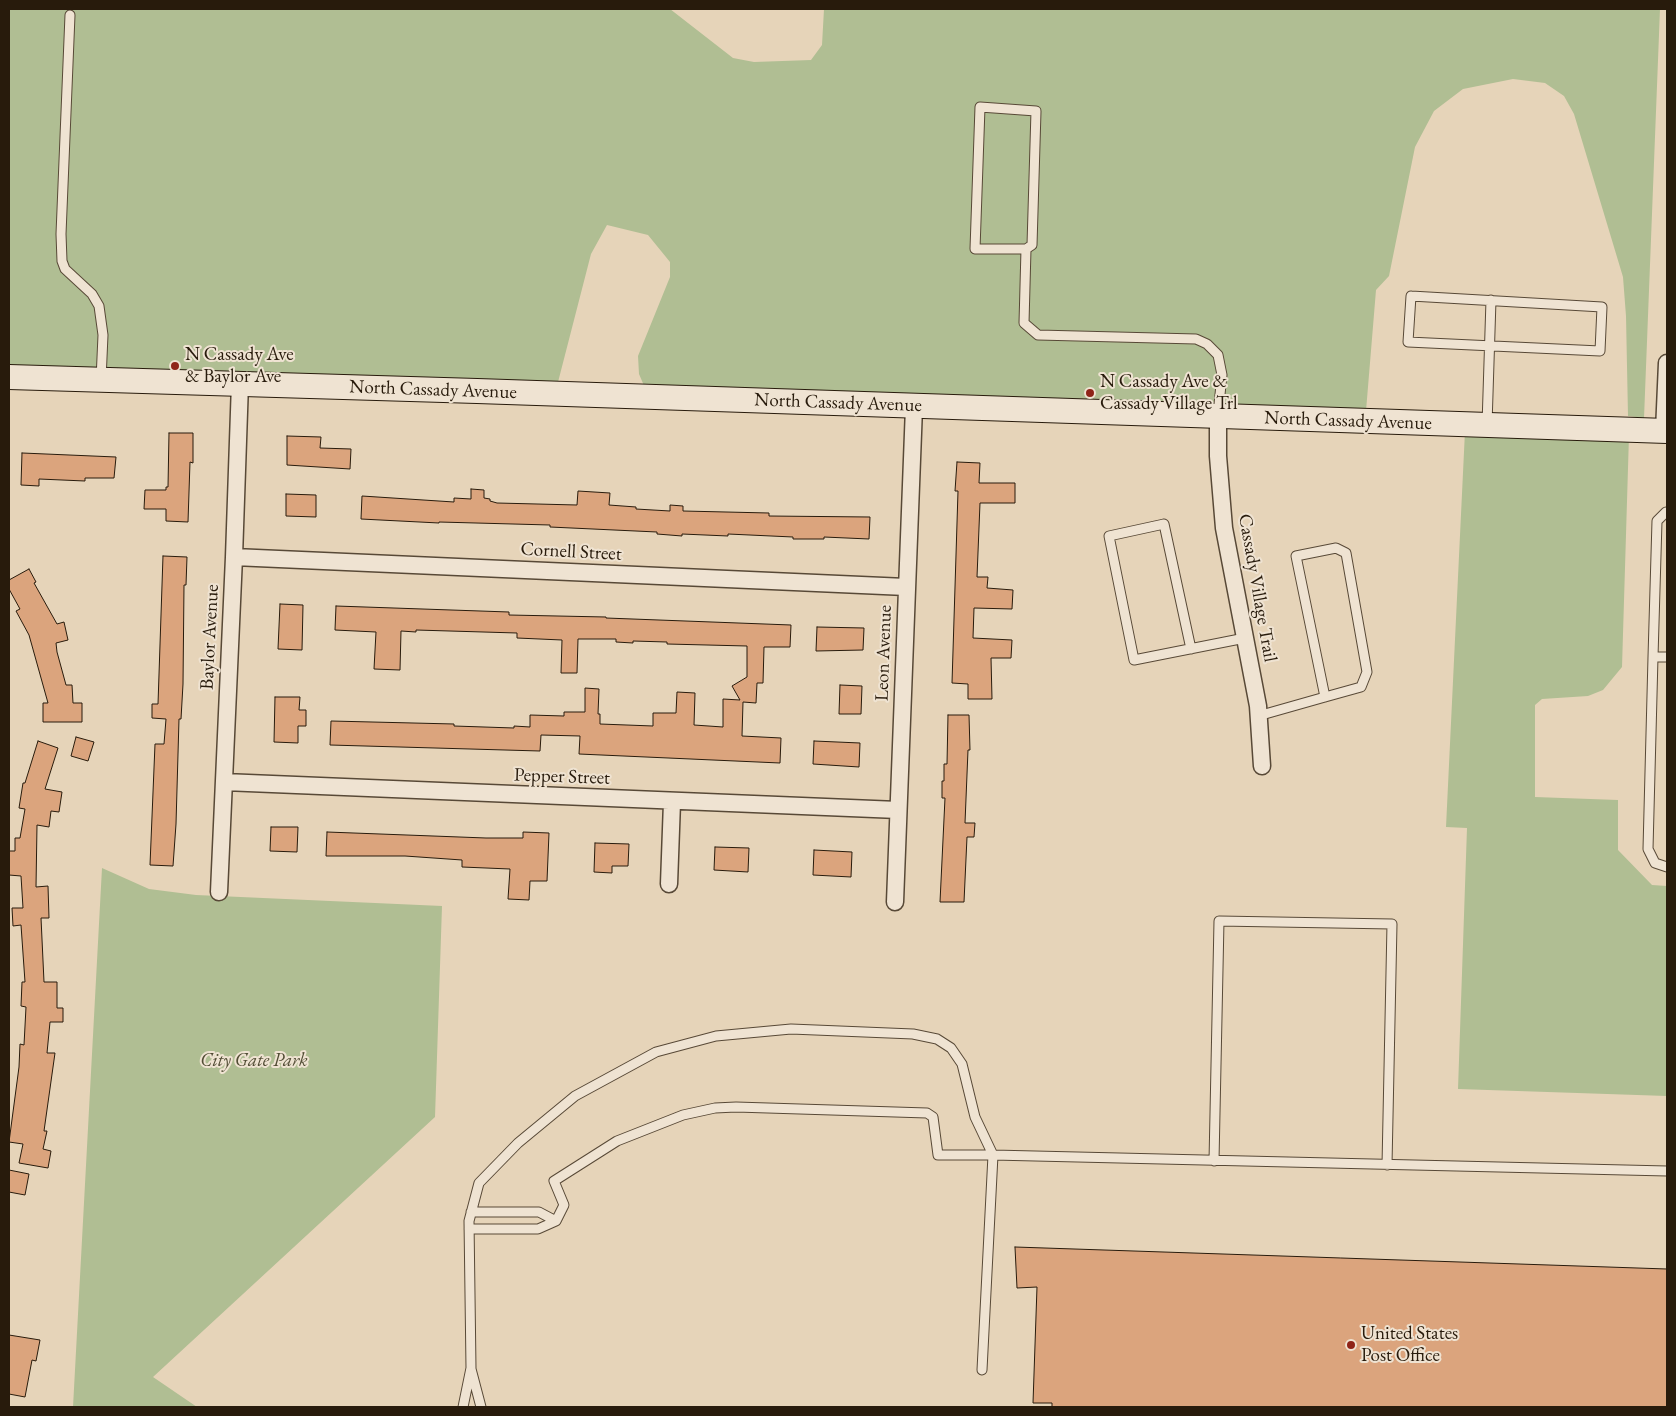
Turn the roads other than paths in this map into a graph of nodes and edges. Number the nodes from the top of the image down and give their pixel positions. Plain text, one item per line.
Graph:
1 (70, 15) dead end
2 (1026, 249) junction
3 (1491, 300) junction
4 (1489, 346) junction
5 (1667, 363) edge
6 (9, 377) edge
7 (101, 380) junction
8 (240, 383) junction
9 (914, 406) junction
10 (1218, 417) junction
11 (1487, 426) junction
12 (1666, 431) edge
13 (1666, 512) dead end
14 (234, 557) junction
15 (906, 588) junction
16 (1245, 638) junction
17 (1190, 649) junction
18 (1653, 657) junction
19 (1667, 658) edge
20 (1325, 697) junction
21 (1258, 716) junction
22 (1262, 766) dead end
23 (224, 782) junction
24 (672, 802) junction
25 (898, 810) junction
26 (1667, 867) edge
27 (669, 884) dead end
28 (219, 892) dead end
29 (894, 902) dead end
30 (993, 1155) junction
31 (1214, 1161) junction
32 (1387, 1165) junction
33 (1667, 1171) edge
34 (471, 1212) junction
35 (556, 1221) junction
36 (469, 1229) junction
37 (471, 1368) junction
38 (982, 1370) dead end
39 (463, 1407) edge
40 (481, 1407) edge

1 - 7 lane
2 - 2 lane
2 - 10 lane
3 - 4 lane
3 - 4 lane
3 - 4 lane
4 - 11 lane
5 - 12 street
6 - 7 main road, North Cassady Avenue
7 - 8 main road, North Cassady Avenue
8 - 9 main road, North Cassady Avenue
8 - 14 street, Baylor Avenue
9 - 10 main road, North Cassady Avenue
9 - 15 street, Leon Avenue
10 - 11 main road, North Cassady Avenue
10 - 16 street, Cassady Village Trail
11 - 12 main road, North Cassady Avenue
13 - 18 lane
14 - 15 street, Cornell Street
14 - 23 street, Baylor Avenue
15 - 25 street, Leon Avenue
16 - 17 lane
16 - 21 street, Cassady Village Trail
17 - 17 lane
18 - 19 lane
18 - 26 lane
20 - 20 lane
20 - 21 lane
21 - 22 street, Cassady Village Trail
23 - 24 street, Pepper Street
23 - 28 street, Baylor Avenue
24 - 25 street, Pepper Street
24 - 27 street
25 - 29 street, Leon Avenue
30 - 31 lane
30 - 34 lane
30 - 35 lane
30 - 38 lane
31 - 32 lane
31 - 32 lane
32 - 33 lane
34 - 35 lane
34 - 36 lane
35 - 36 lane
36 - 37 lane
37 - 39 lane
37 - 40 lane

